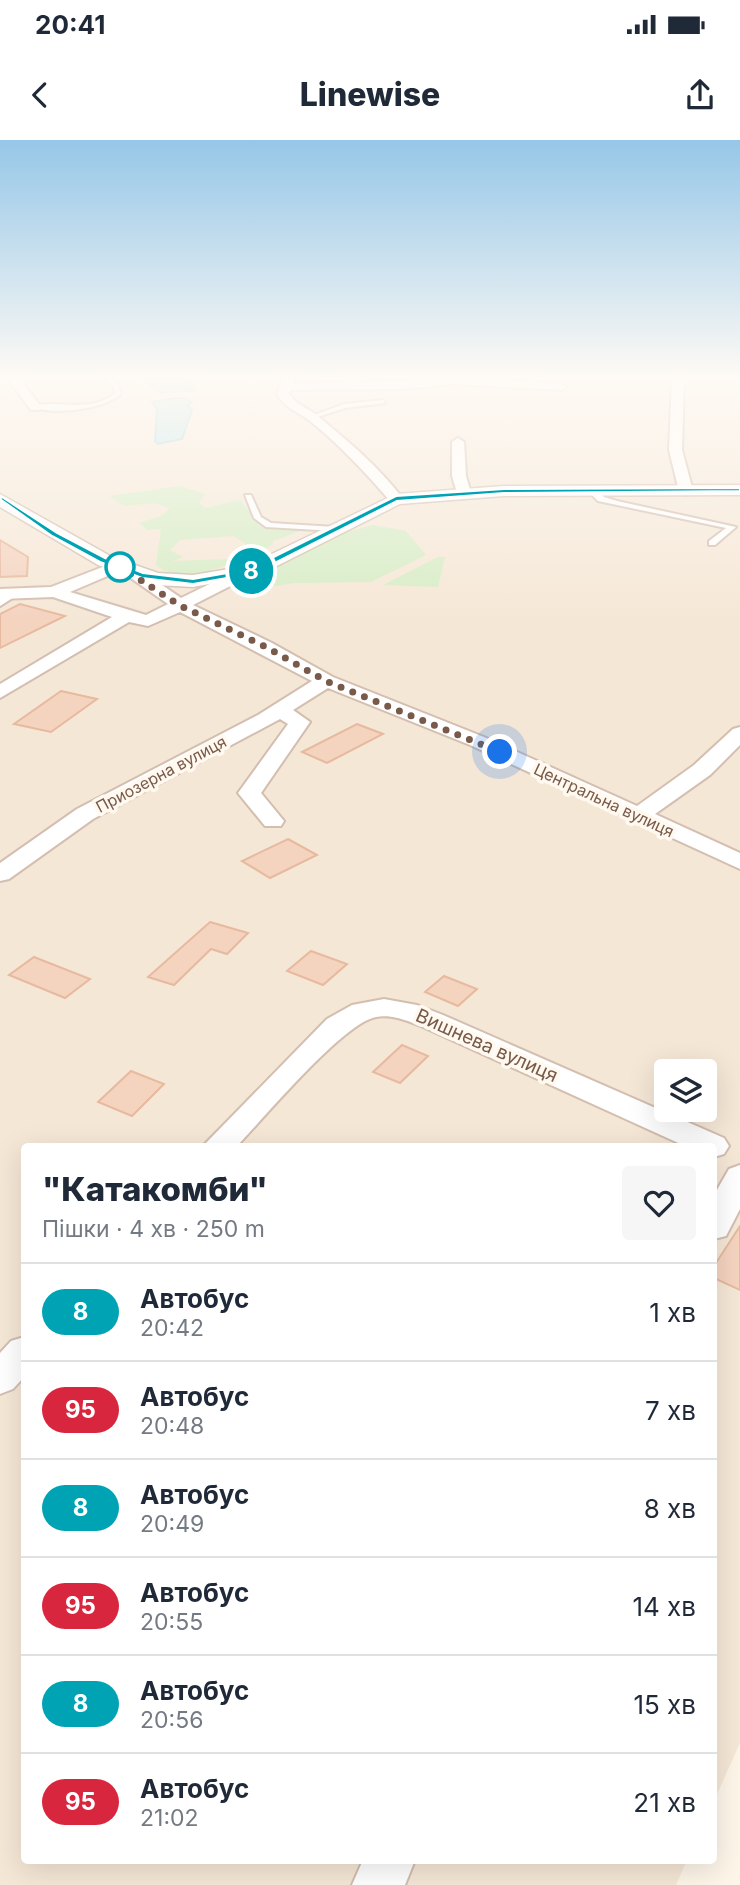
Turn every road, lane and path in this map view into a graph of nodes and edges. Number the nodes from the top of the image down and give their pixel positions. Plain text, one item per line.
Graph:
1 (357, 460) edge
2 (459, 460) edge
3 (676, 460) edge
4 (740, 490) edge
5 (593, 491) junction
6 (685, 491) junction
7 (464, 493) junction
8 (248, 497) dead end
9 (0, 499) edge
10 (396, 499) junction
11 (335, 529) junction
12 (712, 543) dead end
13 (124, 569) junction
14 (240, 575) junction
15 (54, 592) junction
16 (18, 593) junction
17 (0, 594) edge
18 (0, 603) edge
19 (181, 606) junction
20 (126, 616) junction
21 (326, 681) junction
22 (0, 692) edge
23 (279, 710) junction
24 (740, 733) edge
25 (639, 816) junction
26 (273, 821) dead end
27 (740, 862) edge
28 (0, 874) edge
29 (222, 1143) edge
30 (704, 1143) edge
31 (717, 1149) edge
32 (740, 1163) edge
33 (740, 1177) edge
34 (717, 1221) edge
35 (21, 1355) edge
36 (0, 1378) edge
37 (388, 1864) edge
38 (378, 1885) edge

1 - 10 street
2 - 7 street
3 - 6 street
4 - 6 street
5 - 6 street
5 - 7 street
5 - 12 lane
7 - 10 street
8 - 11 lane
9 - 13 street
10 - 11 street
11 - 14 street
13 - 14 street
13 - 15 street
13 - 19 street, Центральна вулиця
14 - 19 street
15 - 16 street
15 - 20 street
16 - 17 street
16 - 18 lane
19 - 20 street
19 - 21 street, Центральна вулиця
20 - 22 street
21 - 23 street, Приозерна вулиця
21 - 25 street, Центральна вулиця
23 - 26 street
23 - 28 street, Приозерна вулиця
24 - 25 street
25 - 27 street, Центральна вулиця
29 - 30 street, Вишнева вулиця
31 - 32 street, Вишнева вулиця
33 - 34 street
35 - 36 street
37 - 38 street

